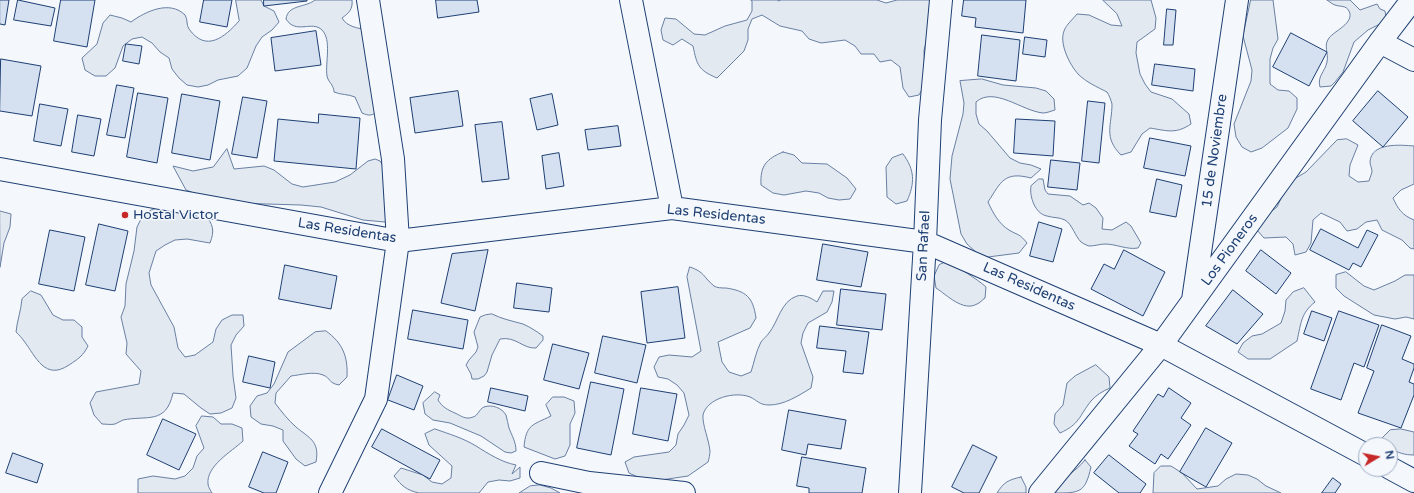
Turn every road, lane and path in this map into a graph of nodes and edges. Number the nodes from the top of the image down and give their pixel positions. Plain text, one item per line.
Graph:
1 (368, 0) edge
2 (631, 0) edge
3 (940, 0) edge
4 (1237, 0) edge
5 (1412, 0) edge
6 (1380, 42) junction
7 (1414, 60) edge
8 (0, 169) edge
9 (672, 208) junction
10 (398, 241) junction
11 (925, 242) junction
12 (1192, 302) junction
13 (1161, 345) junction
14 (1358, 451) edge
15 (1398, 472) edge
16 (541, 473) dead end
17 (1414, 481) edge
18 (330, 493) edge
19 (684, 493) edge
20 (910, 493) edge
21 (1040, 493) edge

1 - 10 street
2 - 9 street
3 - 11 street, San Rafael
4 - 12 street, 15 de Noviembre
5 - 6 street, Los Pioneros
6 - 7 street
6 - 12 street, Los Pioneros
8 - 10 street, Las Residentas
9 - 10 street, Las Residentas
9 - 11 street, Las Residentas
10 - 18 street
11 - 13 street, Las Residentas
11 - 20 street, San Rafael
12 - 13 street, Los Pioneros
13 - 14 street, Las Residentas
13 - 21 street, Los Pioneros
15 - 17 street
16 - 19 street

